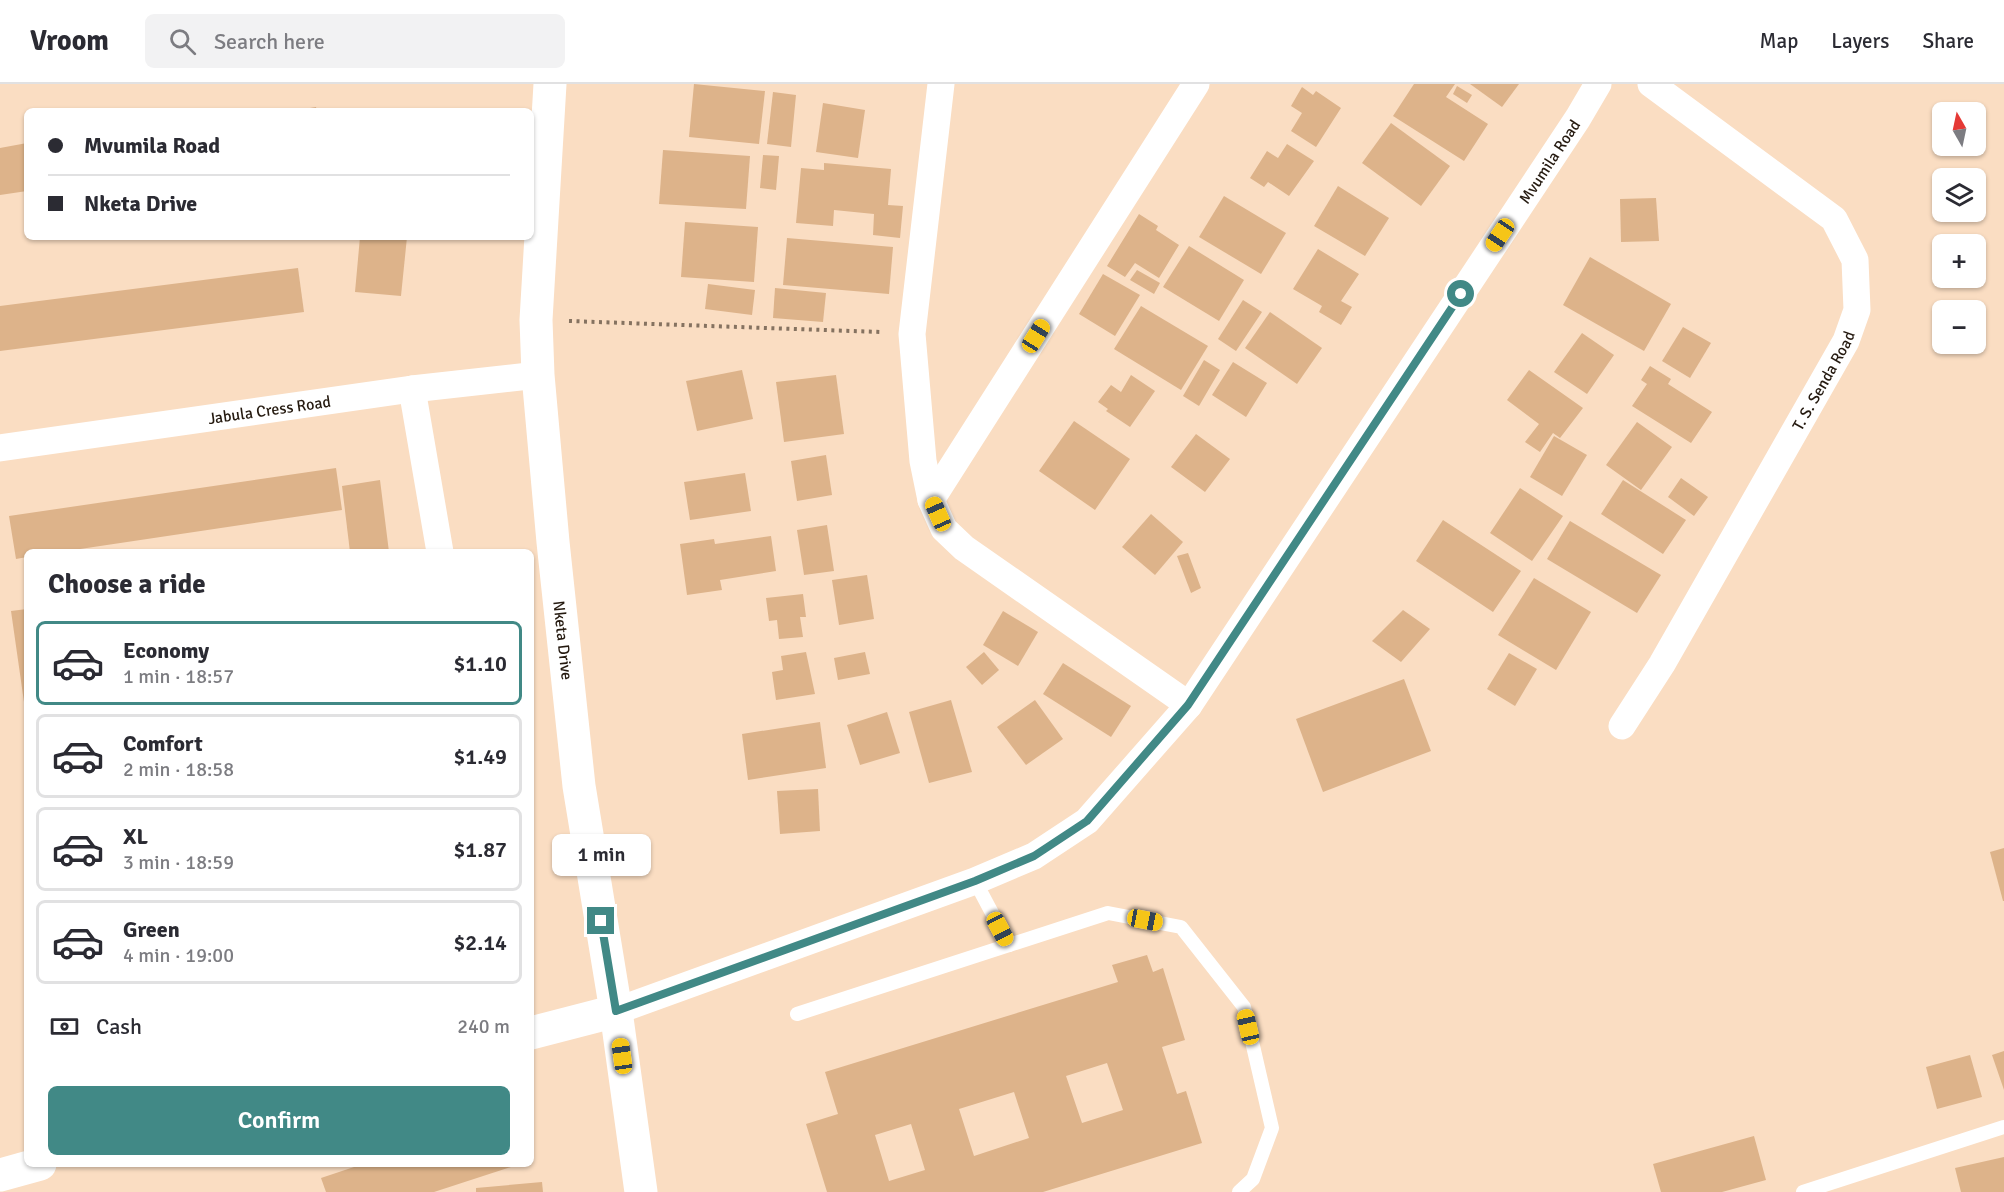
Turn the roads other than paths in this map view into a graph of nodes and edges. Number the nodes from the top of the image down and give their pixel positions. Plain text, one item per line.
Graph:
1 (550, 84) edge
2 (941, 84) edge
3 (1196, 84) edge
4 (1599, 84) edge
5 (1651, 84) edge
6 (538, 375) junction
7 (411, 389) junction
8 (0, 448) edge
9 (931, 500) junction
10 (439, 549) edge
11 (1188, 705) junction
12 (1622, 726) dead end
13 (975, 881) junction
14 (1009, 945) junction
15 (616, 1011) junction
16 (797, 1014) dead end
17 (534, 1031) edge
18 (2004, 1127) edge
19 (29, 1167) edge
20 (0, 1175) edge
21 (641, 1192) edge
22 (1239, 1192) edge
23 (1803, 1192) edge

1 - 6 street, Nketa Drive
2 - 9 street
3 - 9 street
4 - 11 street, Mvumila Road
5 - 12 street, T. S. Senda Road
6 - 7 street, Jabula Cress Road
6 - 15 street, Nketa Drive
7 - 8 street, Jabula Cress Road
7 - 10 street
9 - 11 street
11 - 13 street, Mvumila Road
13 - 14 lane
13 - 15 street, Mvumila Road
14 - 16 lane
14 - 22 lane
15 - 17 street
15 - 21 street, Nketa Drive
18 - 23 lane
19 - 20 street

